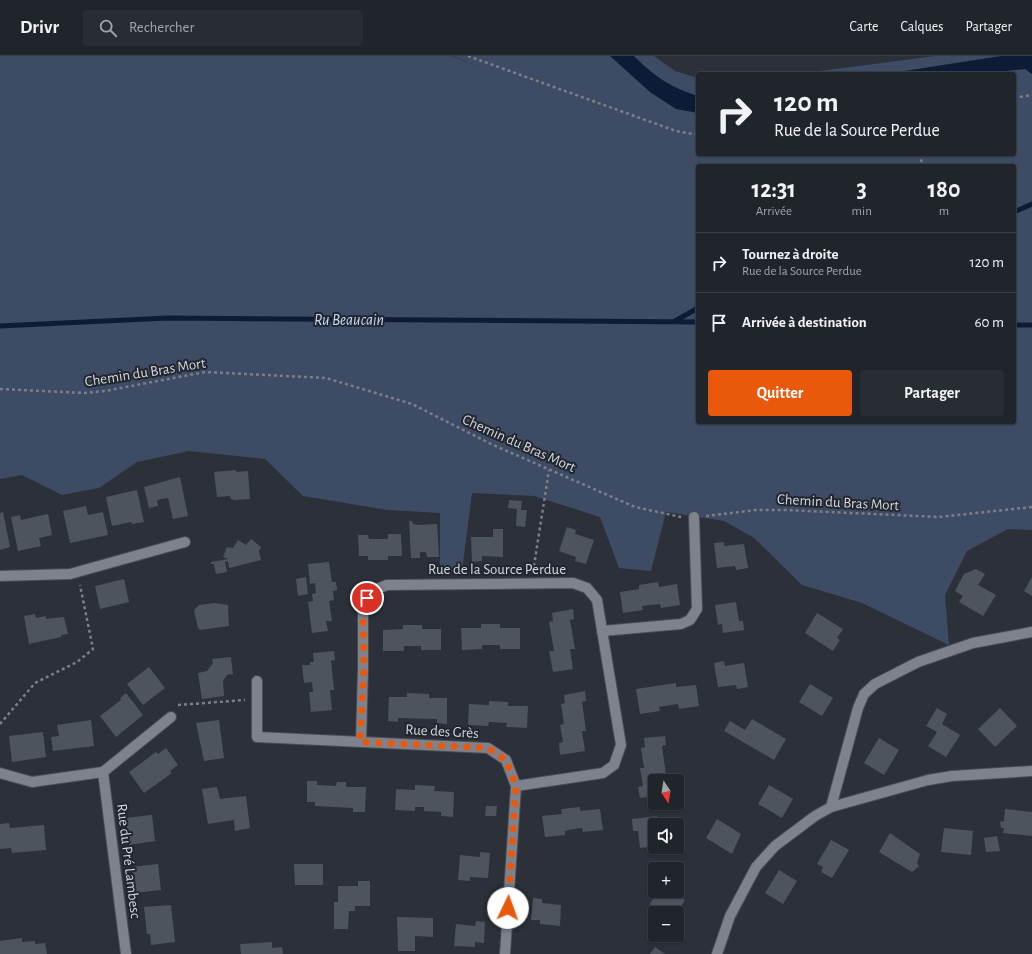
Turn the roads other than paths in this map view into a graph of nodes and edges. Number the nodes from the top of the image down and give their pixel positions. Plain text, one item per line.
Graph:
1 (694, 517) road end
2 (185, 542) dead end
3 (0, 576) edge
4 (602, 631) junction
5 (1032, 632) edge
6 (257, 681) dead end
7 (171, 716) road end
8 (360, 742) junction
9 (1032, 771) edge
10 (103, 772) junction
11 (0, 773) edge
12 (516, 786) junction
13 (831, 806) junction
14 (126, 954) edge
15 (505, 954) edge
16 (717, 954) edge

1 - 4 street
2 - 3 street
4 - 8 street, Rue de la Source Perdue
4 - 12 street, Rue de la Source Perdue
5 - 13 street
6 - 8 street, Rue des Grès
7 - 10 street
8 - 12 street, Rue des Grès
9 - 13 street
10 - 11 street
10 - 14 street, Rue du Pré Lambesc
12 - 15 street, Rue des Grès
13 - 16 street

